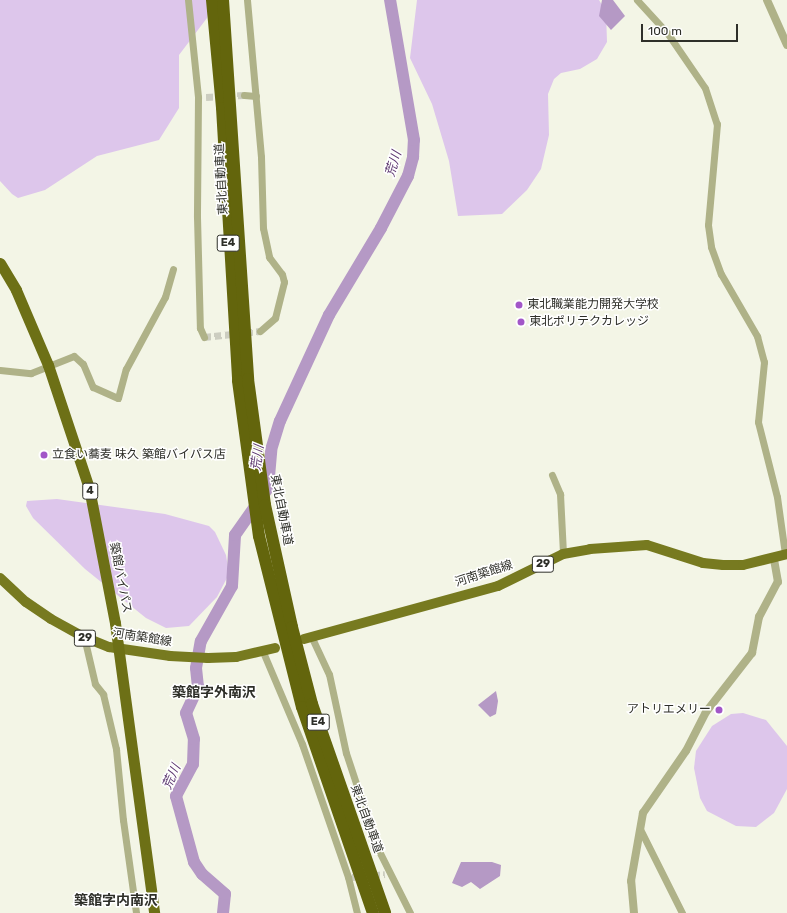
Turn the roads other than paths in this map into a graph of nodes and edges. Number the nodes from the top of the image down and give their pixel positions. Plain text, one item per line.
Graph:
1 (188, 0) edge
2 (212, 0) edge
3 (223, 0) edge
4 (247, 0) edge
5 (637, 0) edge
6 (767, 0) edge
7 (787, 45) edge
8 (244, 95) tunnel mouth
9 (256, 96) junction
10 (0, 263) edge
11 (173, 269) dead end
12 (260, 331) tunnel mouth
13 (204, 337) dead end
14 (48, 365) junction
15 (0, 370) edge
16 (552, 475) dead end
17 (563, 554) junction
18 (786, 554) edge
19 (774, 559) junction
20 (0, 578) edge
21 (84, 637) junction
22 (308, 638) joint
23 (275, 648) dead end
24 (263, 652) junction
25 (640, 829) junction
26 (136, 913) edge
27 (154, 913) edge
28 (357, 913) edge
29 (373, 913) edge
30 (385, 913) edge
31 (410, 913) edge
32 (634, 913) edge
33 (682, 913) edge

1 - 13 street
2 - 29 highway, 東北自動車道 / E4
3 - 30 highway, 東北自動車道 / E4
4 - 9 street
5 - 18 street
6 - 7 street
8 - 9 street
9 - 12 street
10 - 14 highway, 築館バイパス / 4
11 - 14 street
14 - 15 street
14 - 27 highway, 築館バイパス / 4
16 - 17 street
17 - 19 main road, 河南築館線 / 29
17 - 22 main road, 河南築館線 / 29
18 - 19 main road, 河南築館線 / 29
19 - 25 street
20 - 21 main road, 河南築館線 / 29
21 - 24 main road, 河南築館線 / 29
21 - 26 street
22 - 31 street
23 - 24 main road, 河南築館線 / 29
24 - 28 street
25 - 32 street
25 - 33 street

